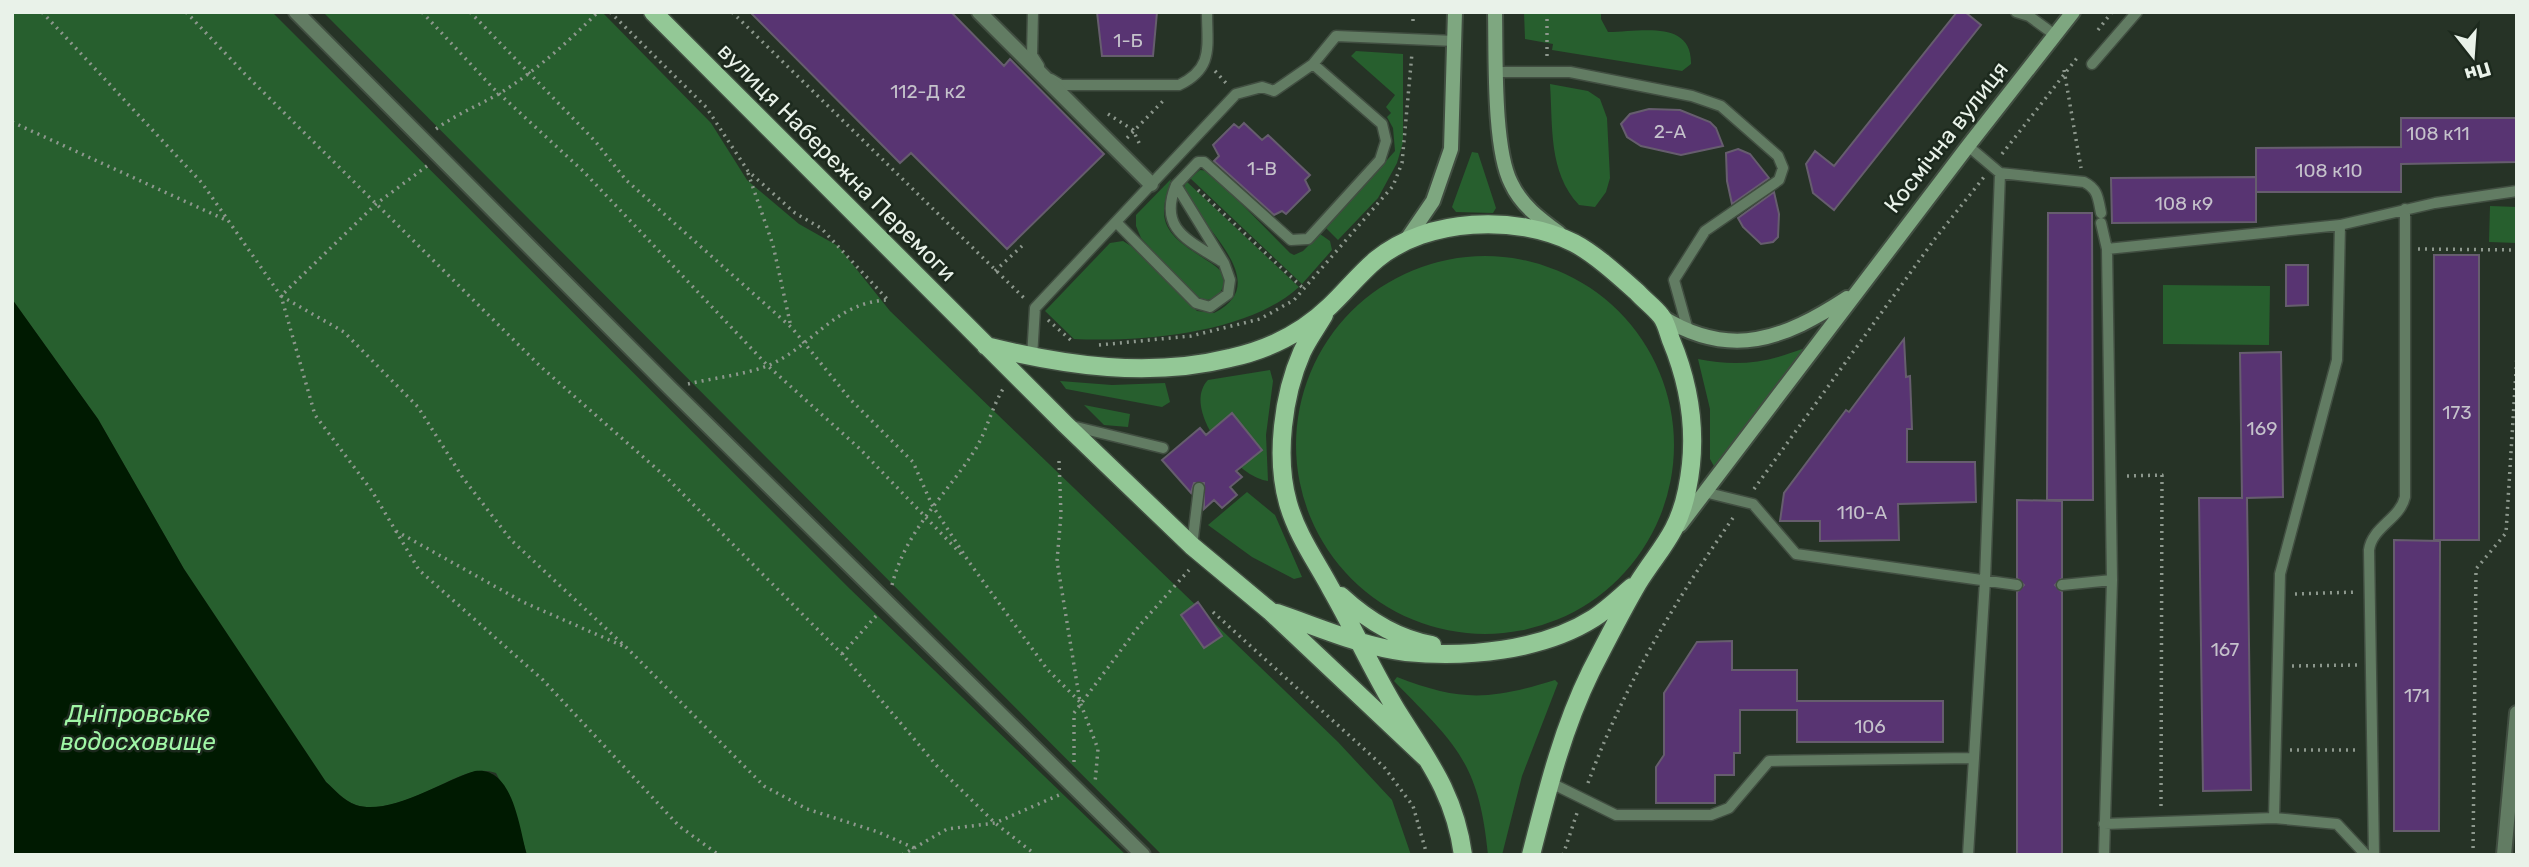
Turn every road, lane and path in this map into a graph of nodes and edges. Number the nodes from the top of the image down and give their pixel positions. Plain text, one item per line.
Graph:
1 (42, 12) edge
2 (186, 12) edge
3 (296, 12) edge
4 (422, 12) edge
5 (470, 12) edge
6 (598, 12) edge
7 (610, 12) edge
8 (653, 12) edge
9 (979, 12) edge
10 (1033, 12) edge
11 (1208, 12) edge
12 (1455, 12) edge
13 (1495, 12) edge
14 (1546, 12) edge
15 (2016, 12) edge
16 (2073, 12) edge
17 (2112, 12) edge
18 (2137, 12) edge
19 (2096, 33) dead end
20 (2055, 35) junction
21 (1455, 41) junction
22 (2080, 54) dead end
23 (1206, 62) junction
24 (1313, 64) junction
25 (2092, 64) dead end
26 (1547, 71) junction
27 (1496, 72) junction
28 (2064, 72) junction
29 (530, 73) junction
30 (1179, 85) junction
31 (500, 93) junction
32 (1236, 94) junction
33 (12, 122) edge
34 (422, 139) junction
35 (1968, 146) junction
36 (1117, 150) junction
37 (440, 156) junction
38 (1996, 169) junction
39 (748, 171) junction
40 (1184, 176) junction
41 (2084, 182) junction
42 (1151, 184) junction
43 (1176, 185) junction
44 (2517, 191) edge
45 (376, 204) junction
46 (2405, 209) junction
47 (229, 222) junction
48 (1116, 222) junction
49 (2340, 225) junction
50 (1405, 242) junction
51 (1575, 243) junction
52 (1022, 246) dead end
53 (2405, 249) junction
54 (2107, 250) junction
55 (2517, 250) edge
56 (1224, 263) junction
57 (995, 272) dead end
58 (1304, 289) dead end
59 (1857, 291) junction
60 (281, 296) junction
61 (1328, 309) junction
62 (1662, 317) junction
63 (792, 328) junction
64 (1688, 330) junction
65 (804, 341) junction
66 (986, 346) junction
67 (2517, 355) edge
68 (1032, 357) junction
69 (768, 366) junction
70 (1013, 373) junction
71 (670, 388) junction
72 (1065, 424) junction
73 (1163, 447) dead end
74 (1059, 461) dead end
75 (2110, 477) junction
76 (1199, 488) dead end
77 (1703, 492) junction
78 (1745, 502) junction
79 (932, 505) junction
80 (924, 517) junction
81 (396, 531) junction
82 (1674, 534) junction
83 (1198, 551) junction
84 (969, 562) junction
85 (1985, 580) junction
86 (2112, 580) junction
87 (1640, 581) junction
88 (2017, 585) dead end
89 (2062, 585) dead end
90 (1331, 587) junction
91 (2369, 592) junction
92 (2279, 594) junction
93 (888, 602) junction
94 (1270, 611) junction
95 (1213, 612) dead end
96 (1358, 640) junction
97 (628, 649) junction
98 (1464, 651) junction
99 (842, 654) junction
100 (2371, 665) junction
101 (2278, 667) junction
102 (1080, 702) junction
103 (2517, 713) edge
104 (2372, 750) junction
105 (2276, 751) junction
106 (1426, 758) junction
107 (1972, 758) junction
108 (1549, 782) junction
109 (1074, 788) junction
110 (1582, 800) junction
111 (1093, 806) junction
112 (2274, 818) junction
113 (2161, 822) junction
114 (995, 823) junction
115 (2104, 824) junction
116 (914, 848) junction
117 (2509, 850) edge
118 (719, 855) edge
119 (902, 855) edge
120 (1036, 855) edge
121 (1143, 855) edge
122 (1427, 855) edge
123 (1463, 855) edge
124 (1531, 855) edge
125 (1563, 855) edge
126 (1968, 855) edge
127 (2104, 855) edge
128 (2366, 855) edge
129 (2374, 855) edge
130 (2473, 855) edge

1 - 47 path
2 - 45 path
3 - 34 street
4 - 31 path
5 - 29 path
6 - 29 path
7 - 39 path
8 - 66 main road, вулиця Набережна Перемоги
9 - 36 street
10 - 30 lane
11 - 23 lane
12 - 21 main road
13 - 27 main road
14 - 26 path
15 - 20 lane
16 - 20 main road, Космічна вулиця
17 - 19 path
18 - 25 lane
20 - 35 main road, Космічна вулиця
21 - 24 lane
21 - 50 main road
22 - 28 path
23 - 30 lane
23 - 32 path
24 - 32 lane
24 - 40 lane
26 - 27 lane
26 - 64 lane
27 - 51 main road
28 - 38 path
28 - 41 path
29 - 31 path
29 - 63 path
30 - 36 path
31 - 34 path
31 - 69 path
32 - 42 lane
33 - 47 path
34 - 37 street
35 - 38 lane
35 - 59 main road, Космічна вулиця
36 - 42 street
37 - 45 path
37 - 71 street
38 - 41 lane
38 - 78 path
38 - 85 lane
39 - 63 path
39 - 65 path
40 - 43 lane
40 - 58 path
41 - 54 lane
42 - 48 lane
43 - 56 lane
43 - 56 lane
44 - 46 lane
45 - 60 path
45 - 99 path
46 - 49 lane
46 - 53 lane
47 - 60 path
48 - 56 lane
48 - 68 lane
49 - 54 lane
49 - 92 lane
50 - 51 main road, вулиця Набережна Перемоги
50 - 61 main road, вулиця Набережна Перемоги
51 - 62 main road, вулиця Набережна Перемоги
52 - 57 path
53 - 55 path
53 - 91 lane
54 - 75 lane
59 - 64 main road, Космічна вулиця
59 - 77 main road, Космічна вулиця
60 - 81 path
60 - 97 path
61 - 68 main road, вулиця Набережна Перемоги
61 - 90 main road, вулиця Набережна Перемоги
62 - 64 main road, Космічна вулиця
62 - 82 main road, вулиця Набережна Перемоги
63 - 65 path
65 - 69 path
65 - 79 path
66 - 68 main road, вулиця Набережна Перемоги
66 - 70 main road, вулиця Набережна Перемоги
67 - 130 path
69 - 71 path
69 - 80 path
70 - 72 main road, вулиця Набережна Перемоги
70 - 79 path
71 - 93 street
72 - 73 lane
72 - 83 main road, вулиця Набережна Перемоги
74 - 102 path
75 - 86 lane
75 - 113 path
76 - 83 lane
77 - 78 lane
77 - 82 main road, Космічна вулиця
78 - 85 lane
78 - 110 path
79 - 80 path
79 - 84 path
80 - 84 path
80 - 93 path
81 - 97 path
81 - 118 path
82 - 87 main road, вулиця Набережна Перемоги
83 - 94 main road, вулиця Набережна Перемоги
83 - 102 path
84 - 102 path
85 - 88 lane
85 - 107 lane
86 - 89 lane
86 - 115 lane
87 - 98 main road, вулиця Набережна Перемоги
87 - 108 main road, вулиця Набережна Перемоги
90 - 96 main road, вулиця Набережна Перемоги
90 - 98 main road, вулиця Набережна Перемоги
91 - 92 path
91 - 100 lane
92 - 101 lane
93 - 99 path
93 - 109 street
94 - 96 main road, вулиця Набережна Перемоги
94 - 106 main road, вулиця Набережна Перемоги
95 - 122 path
96 - 98 main road, вулиця Набережна Перемоги
96 - 106 main road, вулиця Набережна Перемоги
97 - 116 path
99 - 114 path
100 - 101 path
100 - 104 lane
101 - 105 lane
102 - 109 path
102 - 111 path
103 - 117 street
104 - 105 path
104 - 129 lane
105 - 112 lane
106 - 123 main road, вулиця Набережна Перемоги
107 - 110 lane
107 - 126 lane
108 - 110 lane
108 - 124 main road, вулиця Набережна Перемоги
109 - 111 street
109 - 114 path
110 - 125 path
111 - 121 street
112 - 113 lane
112 - 128 lane
113 - 115 lane
114 - 116 path
114 - 120 path
115 - 127 lane
116 - 119 path

